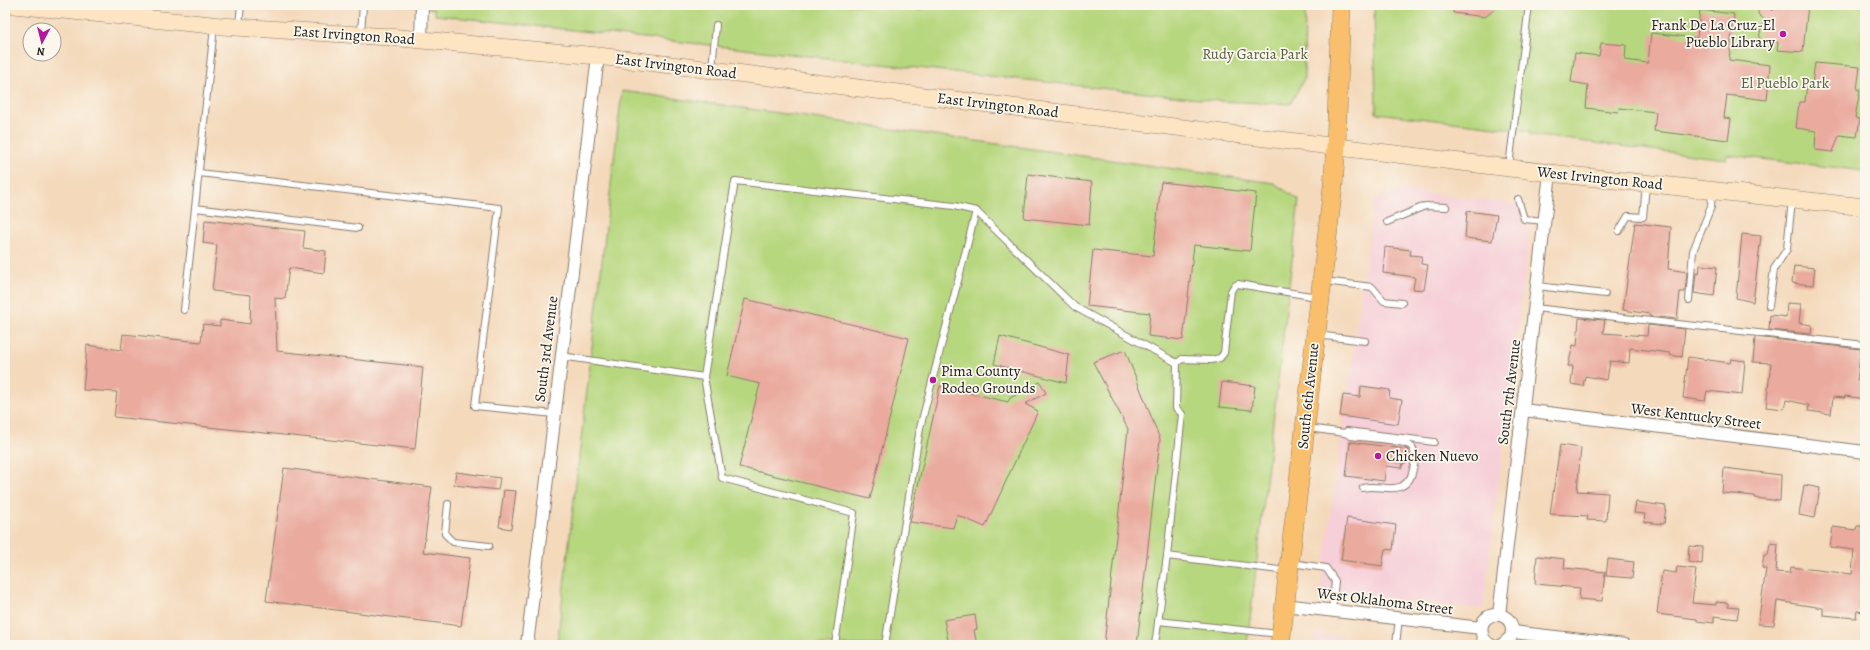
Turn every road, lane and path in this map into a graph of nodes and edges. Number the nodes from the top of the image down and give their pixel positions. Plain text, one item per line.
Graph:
1 (14, 5) edge
2 (241, 5) edge
3 (364, 5) edge
4 (422, 5) edge
5 (1341, 5) edge
6 (1529, 5) edge
7 (38, 7) edge
8 (215, 25) junction
9 (716, 25) dead end
10 (239, 27) junction
11 (361, 35) junction
12 (421, 40) junction
13 (598, 56) junction
14 (712, 70) junction
15 (1336, 146) junction
16 (1509, 168) junction
17 (199, 173) junction
18 (1550, 173) junction
19 (1646, 184) junction
20 (1712, 191) junction
21 (1518, 199) dead end
22 (1792, 200) junction
23 (1446, 207) dead end
24 (1865, 207) edge
25 (196, 208) junction
26 (976, 211) junction
27 (1544, 221) junction
28 (1387, 222) dead end
29 (358, 228) dead end
30 (1619, 231) dead end
31 (1537, 286) junction
32 (1320, 289) junction
33 (1605, 294) dead end
34 (1688, 300) dead end
35 (1402, 303) dead end
36 (1769, 306) dead end
37 (1535, 308) junction
38 (184, 310) dead end
39 (1314, 335) junction
40 (1365, 341) dead end
41 (1865, 345) edge
42 (561, 356) junction
43 (1177, 363) junction
44 (704, 377) junction
45 (1523, 410) junction
46 (554, 414) junction
47 (1304, 427) junction
48 (1345, 433) junction
49 (1434, 442) dead end
50 (1865, 452) edge
51 (1363, 488) dead end
52 (448, 504) dead end
53 (489, 546) dead end
54 (1167, 556) junction
55 (1289, 567) junction
56 (1284, 605) junction
57 (1332, 610) junction
58 (1499, 615) junction
59 (1399, 618) junction
60 (1158, 621) junction
61 (1481, 628) junction
62 (1513, 632) junction
63 (1280, 640) edge
64 (527, 645) edge
65 (835, 645) edge
66 (885, 645) edge
67 (1156, 645) edge
68 (1396, 645) edge
69 (1491, 645) edge
70 (1502, 645) edge
71 (1625, 645) edge

1 - 7 main road, East Irvington Road
2 - 10 lane
3 - 11 lane
4 - 12 street
5 - 15 main road, South 6th Avenue
6 - 16 lane
7 - 8 main road, East Irvington Road
8 - 10 main road, East Irvington Road
8 - 17 lane
9 - 14 lane
10 - 11 main road, East Irvington Road
11 - 12 main road, East Irvington Road
12 - 13 main road, East Irvington Road
13 - 14 main road, East Irvington Road
13 - 42 street, South 3rd Avenue
14 - 15 main road, East Irvington Road
15 - 16 main road, West Irvington Road
15 - 32 main road, South 6th Avenue
16 - 18 main road, West Irvington Road
17 - 25 lane
17 - 46 lane
18 - 19 main road, West Irvington Road
18 - 27 street, South 7th Avenue
19 - 20 main road, West Irvington Road
19 - 30 lane
20 - 22 main road, West Irvington Road
20 - 34 lane
21 - 27 lane
22 - 24 main road, West Irvington Road
22 - 36 lane
23 - 28 lane
25 - 29 lane
25 - 38 lane
26 - 43 lane
26 - 44 lane
26 - 66 lane
27 - 31 street, South 7th Avenue
31 - 33 lane
31 - 37 street, South 7th Avenue
32 - 35 lane
32 - 39 main road, South 6th Avenue
32 - 43 lane
37 - 41 lane
37 - 45 street, South 7th Avenue
39 - 40 lane
39 - 47 main road, South 6th Avenue
42 - 44 lane
42 - 46 street, South 3rd Avenue
43 - 54 lane
44 - 65 lane
45 - 50 street, West Kentucky Street
45 - 58 street, South 7th Avenue
46 - 64 street, South 3rd Avenue
47 - 48 lane
47 - 55 main road, South 6th Avenue
48 - 49 lane
48 - 51 lane
52 - 53 lane
54 - 55 lane
54 - 60 lane
55 - 56 main road, South 6th Avenue
55 - 57 lane
56 - 57 street, West Oklahoma Street
56 - 63 main road, South 6th Avenue
57 - 59 street, West Oklahoma Street
58 - 61 street
58 - 62 street
59 - 61 street, West Oklahoma Street
59 - 68 lane
60 - 63 lane
60 - 67 lane
61 - 69 street
62 - 70 street
62 - 71 street

